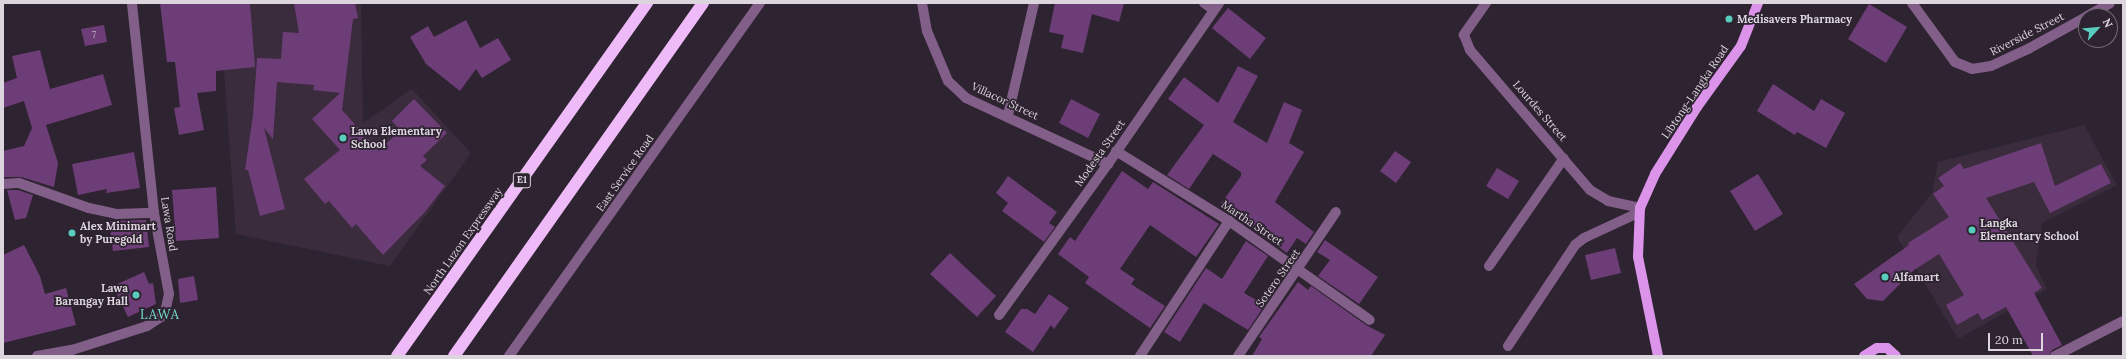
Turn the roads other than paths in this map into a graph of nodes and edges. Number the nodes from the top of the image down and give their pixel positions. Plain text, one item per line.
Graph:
1 (132, 3) edge
2 (647, 3) edge
3 (704, 3) edge
4 (760, 3) edge
5 (922, 3) edge
6 (1034, 3) edge
7 (1204, 3) edge
8 (1486, 3) edge
9 (1758, 3) edge
10 (1912, 3) edge
11 (2110, 3) edge
12 (1216, 6) edge
13 (2101, 8) edge
14 (2078, 21) edge
15 (1008, 115) junction
16 (1116, 150) junction
17 (1564, 158) junction
18 (1108, 164) junction
19 (3, 184) edge
20 (1639, 211) junction
21 (1336, 212) dead end
22 (154, 213) junction
23 (1229, 221) junction
24 (1489, 266) dead end
25 (1299, 269) junction
26 (1000, 315) dead end
27 (1370, 320) dead end
28 (2123, 322) edge
29 (1508, 346) dead end
30 (37, 356) edge
31 (398, 356) edge
32 (454, 356) edge
33 (509, 356) edge
34 (1140, 356) edge
35 (1238, 356) edge
36 (1658, 356) edge
37 (1864, 356) edge
38 (1896, 356) edge
39 (2055, 356) edge

1 - 22 street, Lawa Road
2 - 31 highway, North Luzon Expressway / E1
3 - 32 highway
4 - 33 street, East Service Road
5 - 15 street, Villacor Street
6 - 15 street
7 - 12 street
8 - 17 street, Lourdes Street
9 - 20 main road, Libtong-Langka Road
10 - 14 street, Riverside Street
11 - 13 street, Riverside Street
12 - 16 street, Modesta Street
15 - 18 street, Villacor Street
16 - 18 street, Modesta Street
16 - 23 street, Martha Street
17 - 20 street, Lourdes Street
17 - 24 street
18 - 26 street, Modesta Street
19 - 22 street
20 - 29 street
20 - 36 main road, Libtong-Langka Road
21 - 25 street, Sotero Street
22 - 30 street, Lawa Road
23 - 25 street, Martha Street
23 - 34 street
25 - 27 street, Martha Street
25 - 35 street, Sotero Street
28 - 39 street
37 - 38 main road

